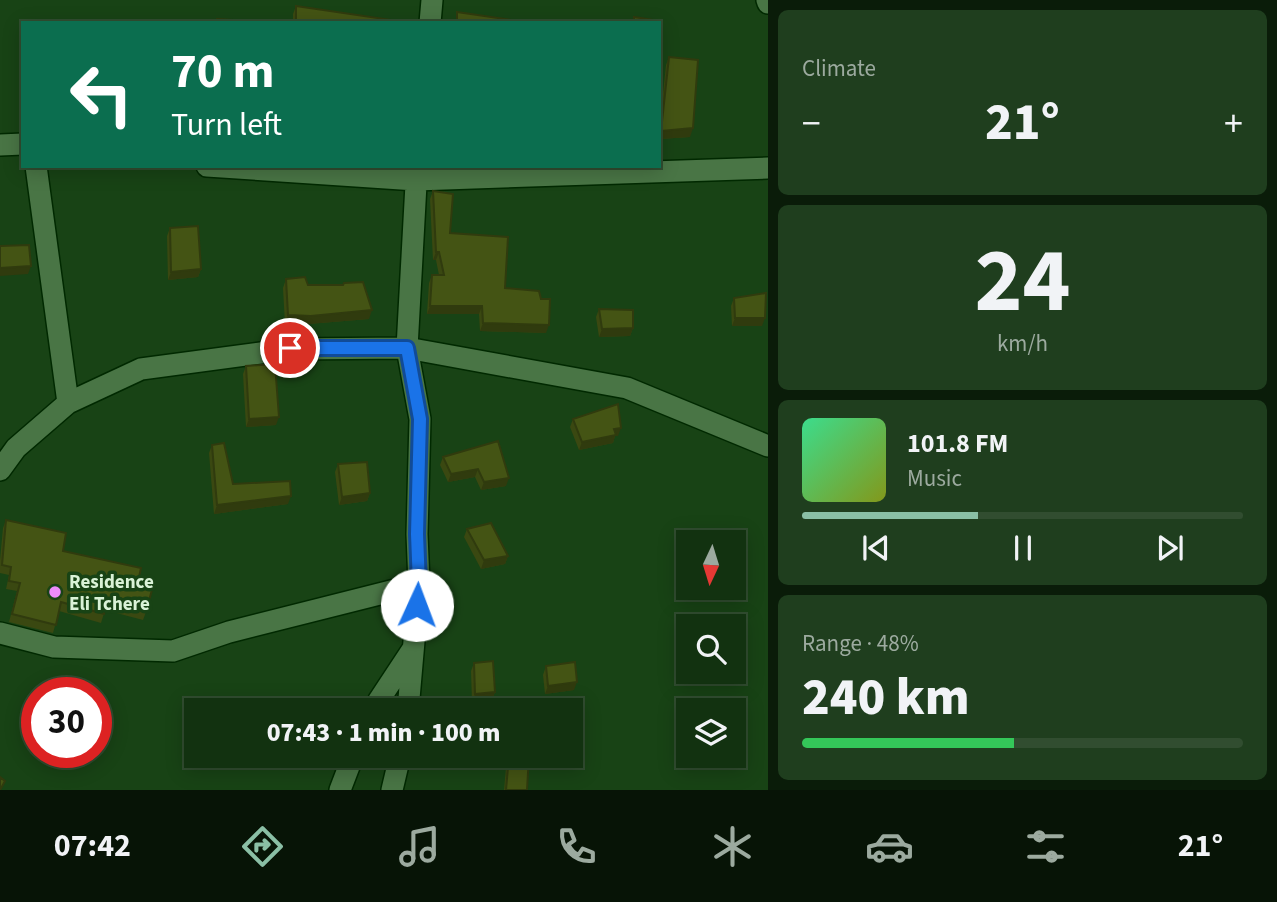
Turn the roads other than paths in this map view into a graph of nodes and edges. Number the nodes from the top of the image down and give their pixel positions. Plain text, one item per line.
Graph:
1 (432, 0) edge
2 (430, 21) edge
3 (21, 144) edge
4 (0, 145) edge
5 (36, 168) edge
6 (267, 168) edge
7 (768, 169) edge
8 (417, 173) edge
9 (407, 348) junction
10 (68, 403) junction
11 (768, 446) edge
12 (0, 470) edge
13 (419, 584) junction
14 (0, 633) edge
15 (413, 648) junction
16 (380, 698) edge
17 (409, 698) edge
18 (348, 768) edge
19 (397, 768) edge
20 (340, 790) edge
21 (392, 790) edge

1 - 2 street
3 - 4 street
5 - 10 street
6 - 8 street
7 - 8 street
8 - 9 street
9 - 10 street
9 - 11 street
9 - 13 street
10 - 12 street
13 - 14 street
13 - 15 street
15 - 16 street
15 - 17 street
18 - 20 street
19 - 21 street

